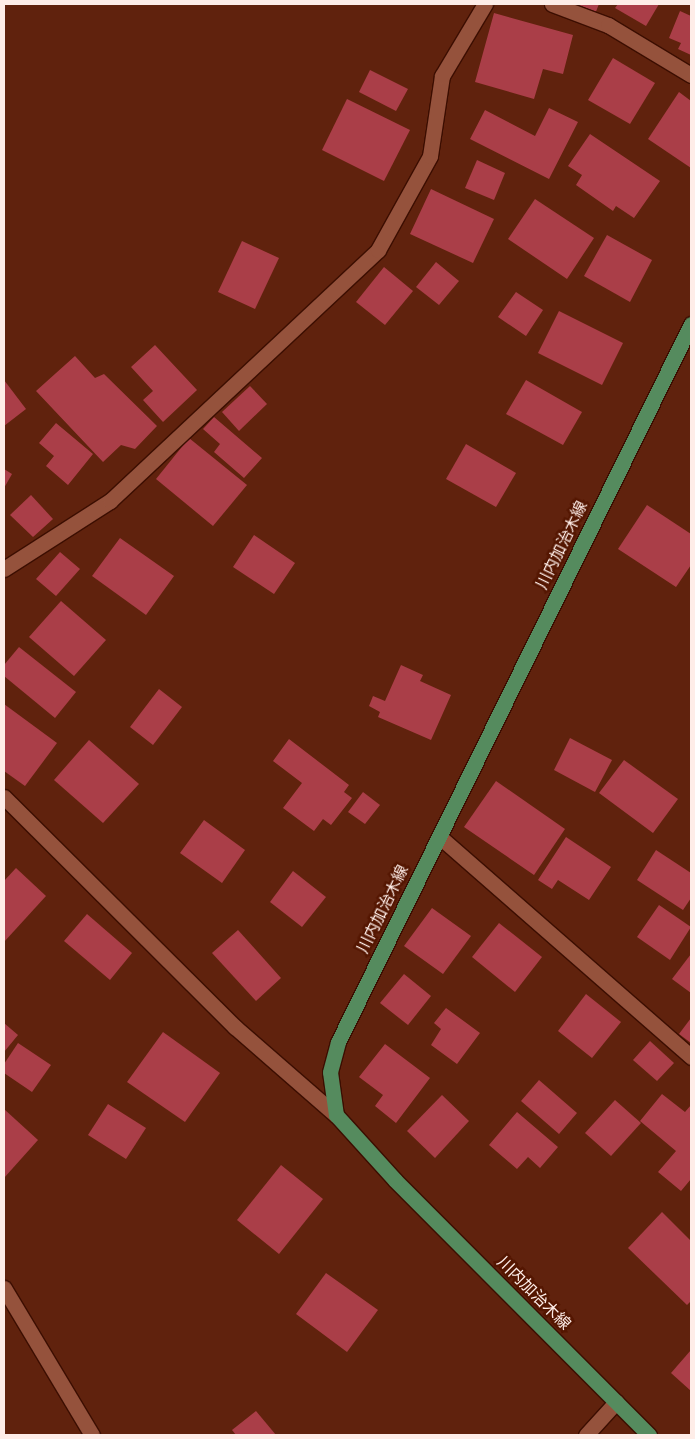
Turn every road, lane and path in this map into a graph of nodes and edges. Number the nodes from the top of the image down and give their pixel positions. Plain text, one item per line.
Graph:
1 (485, 4) edge
2 (552, 4) edge
3 (691, 74) edge
4 (691, 324) edge
5 (4, 569) edge
6 (4, 797) edge
7 (440, 837) junction
8 (691, 1057) edge
9 (336, 1115) junction
10 (4, 1288) edge
11 (616, 1402) junction
12 (92, 1435) edge
13 (586, 1435) edge
14 (649, 1435) edge

1 - 5 street
2 - 3 street
4 - 7 main road, 川内加治木線
6 - 9 street
7 - 8 street
7 - 9 main road, 川内加治木線
9 - 11 main road, 川内加治木線
10 - 12 street
11 - 13 street
11 - 14 main road, 川内加治木線

